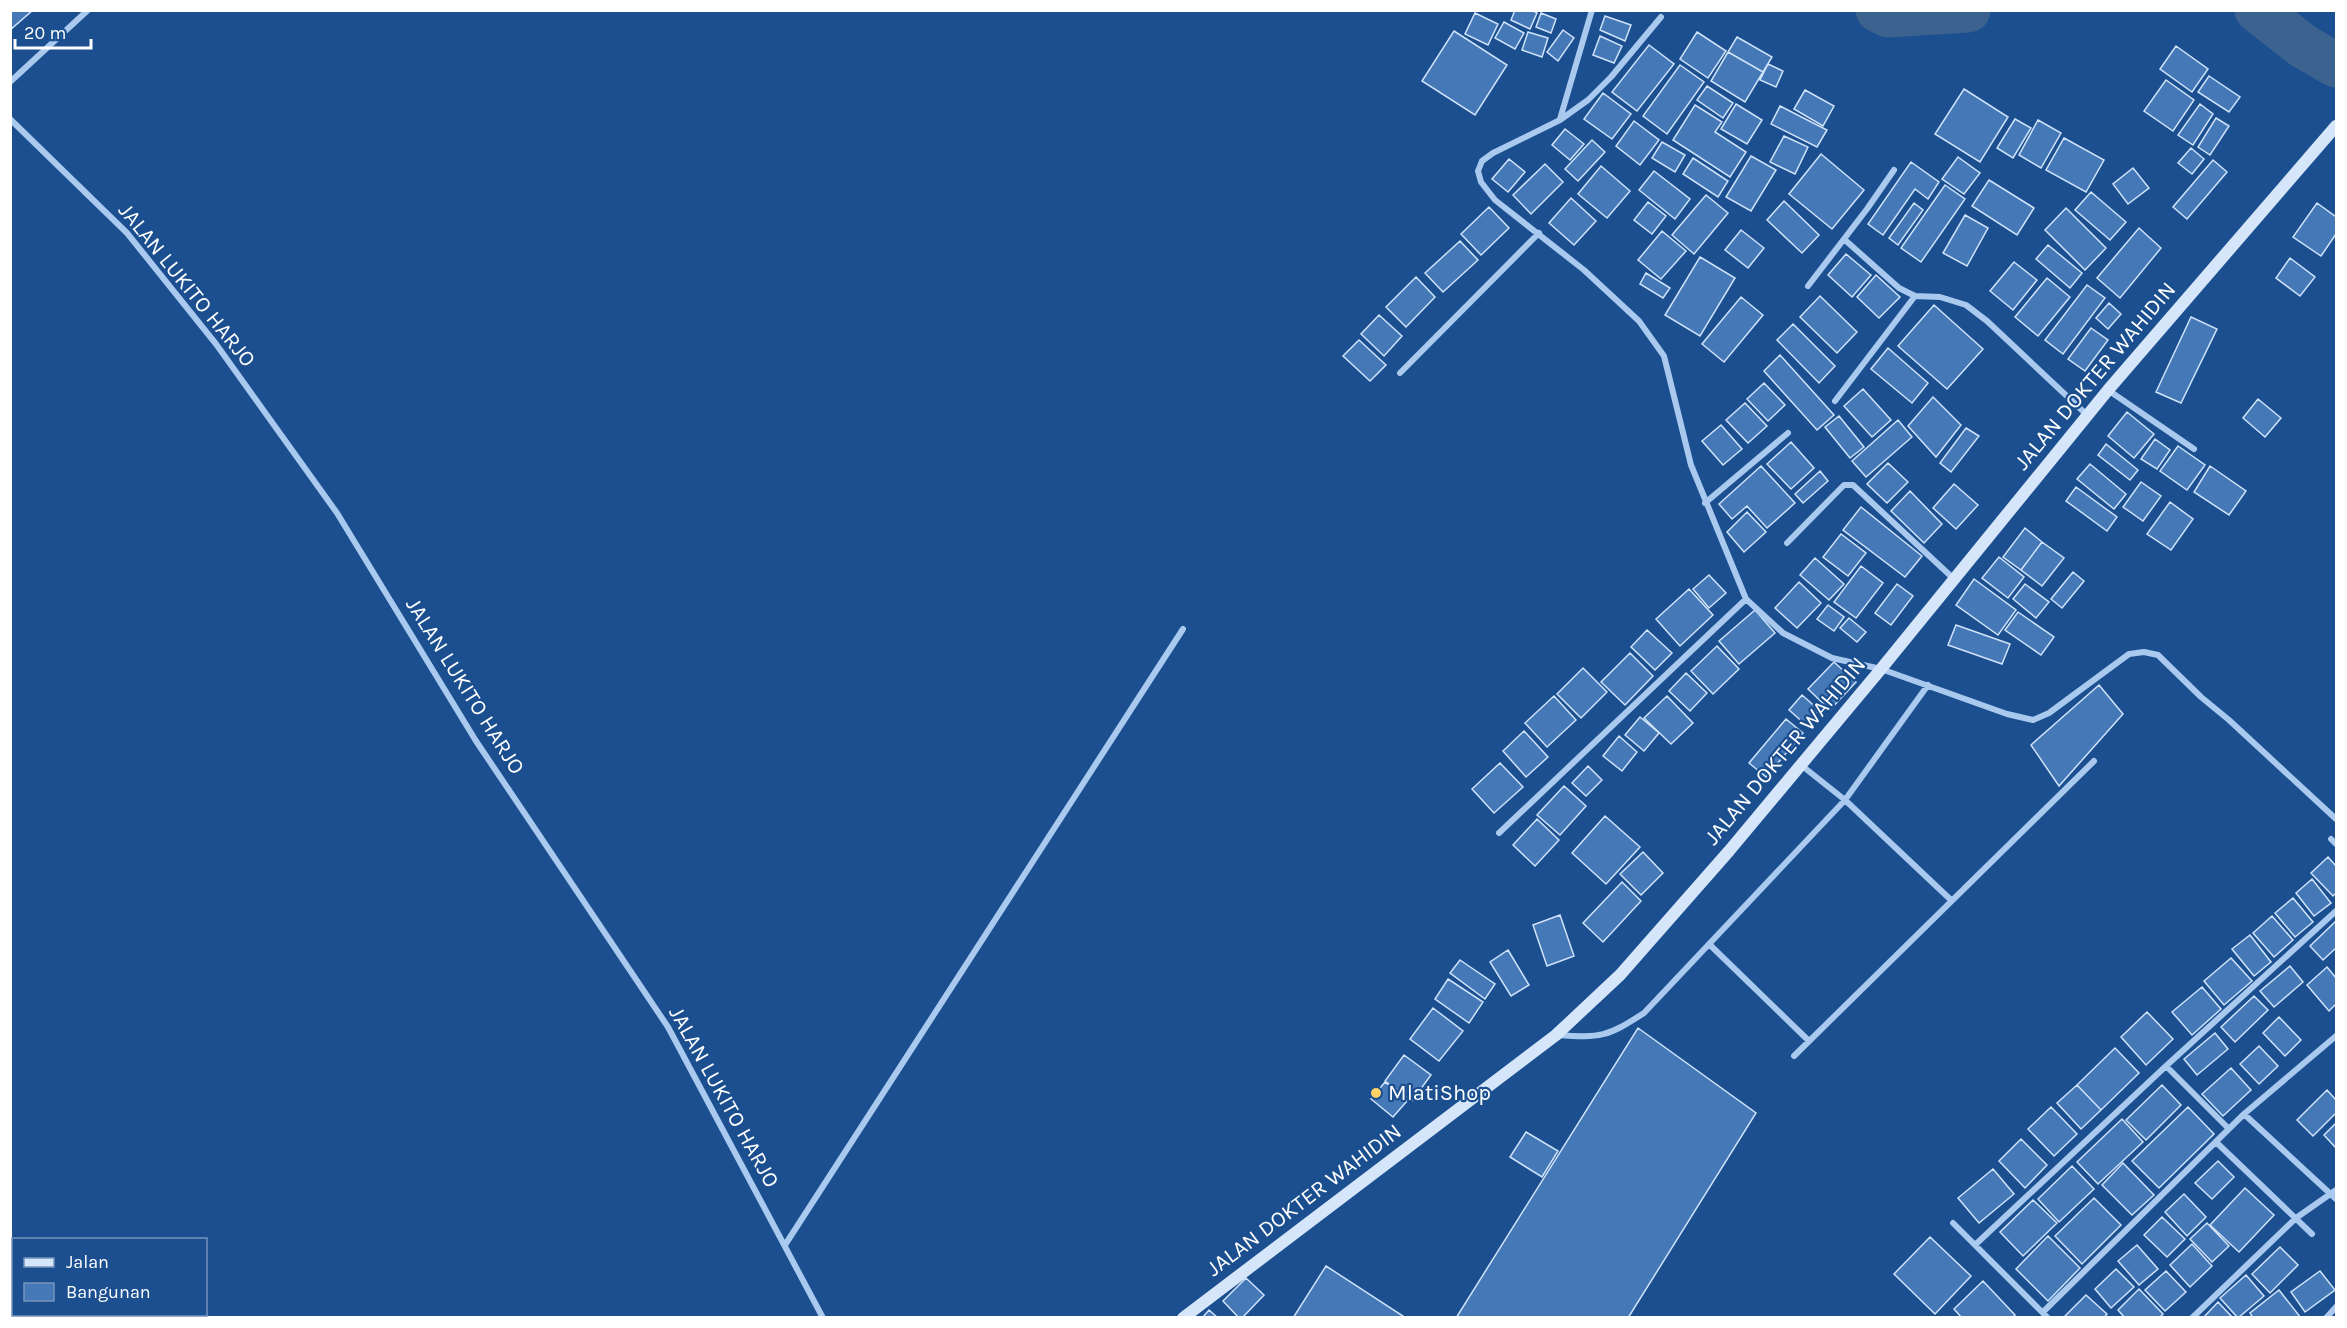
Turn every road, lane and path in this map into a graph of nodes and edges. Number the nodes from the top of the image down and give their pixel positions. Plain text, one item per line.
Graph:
1 (88, 10) edge
2 (1592, 10) edge
3 (1661, 17) dead end
4 (10, 82) edge
5 (10, 119) edge
6 (1560, 120) junction
7 (2337, 126) edge
8 (1894, 170) dead end
9 (1539, 233) junction
10 (1845, 240) junction
11 (1808, 286) dead end
12 (1915, 296) junction
13 (1400, 373) dead end
14 (2108, 390) junction
15 (1835, 401) dead end
16 (2087, 415) junction
17 (1788, 433) dead end
18 (2194, 449) dead end
19 (1705, 503) junction
20 (1787, 543) dead end
21 (1954, 579) junction
22 (1746, 598) junction
23 (1183, 628) dead end
24 (1881, 669) junction
25 (1928, 685) junction
26 (2094, 761) dead end
27 (1801, 765) junction
28 (1845, 800) junction
29 (2337, 819) edge
30 (1499, 833) dead end
31 (2331, 839) dead end
32 (2337, 844) edge
33 (1952, 900) junction
34 (2337, 911) edge
35 (1709, 944) junction
36 (1556, 1035) junction
37 (2337, 1036) edge
38 (1809, 1041) junction
39 (1794, 1056) dead end
40 (2166, 1066) junction
41 (2244, 1114) junction
42 (2229, 1129) junction
43 (2216, 1142) junction
44 (2335, 1194) edge
45 (2296, 1218) junction
46 (1953, 1223) dead end
47 (2312, 1234) dead end
48 (785, 1245) junction
49 (1975, 1245) junction
50 (2337, 1307) edge
51 (2046, 1315) edge
52 (823, 1317) edge
53 (1183, 1317) edge
54 (2192, 1317) edge
55 (2326, 1317) edge

1 - 4 street
2 - 6 street
3 - 6 street
5 - 48 street, JALAN LUKITO HARJO
6 - 9 street
7 - 14 main road, JALAN DOKTER WAHIDIN
8 - 10 street
9 - 13 street
9 - 19 street
10 - 11 street
10 - 12 street
12 - 15 street
12 - 16 street
14 - 16 main road, JALAN DOKTER WAHIDIN
14 - 18 street
16 - 21 main road, JALAN DOKTER WAHIDIN
17 - 19 street
19 - 22 street
20 - 21 street
21 - 24 main road, JALAN DOKTER WAHIDIN
22 - 24 street
22 - 30 street
23 - 48 street
24 - 25 street
24 - 27 main road, JALAN DOKTER WAHIDIN
25 - 28 street
25 - 29 street
26 - 33 street
27 - 28 street
27 - 36 main road, JALAN DOKTER WAHIDIN
28 - 33 street
28 - 35 street
31 - 32 street
33 - 38 street
34 - 40 street
35 - 36 street
35 - 38 street
36 - 53 main road, JALAN DOKTER WAHIDIN
37 - 41 street
38 - 39 street
40 - 42 street
40 - 49 street
41 - 42 street
41 - 44 street
42 - 43 street
43 - 45 street
43 - 51 street
44 - 45 street
45 - 47 street
45 - 54 street
46 - 49 street
48 - 52 street, JALAN LUKITO HARJO
49 - 51 street
50 - 55 street

